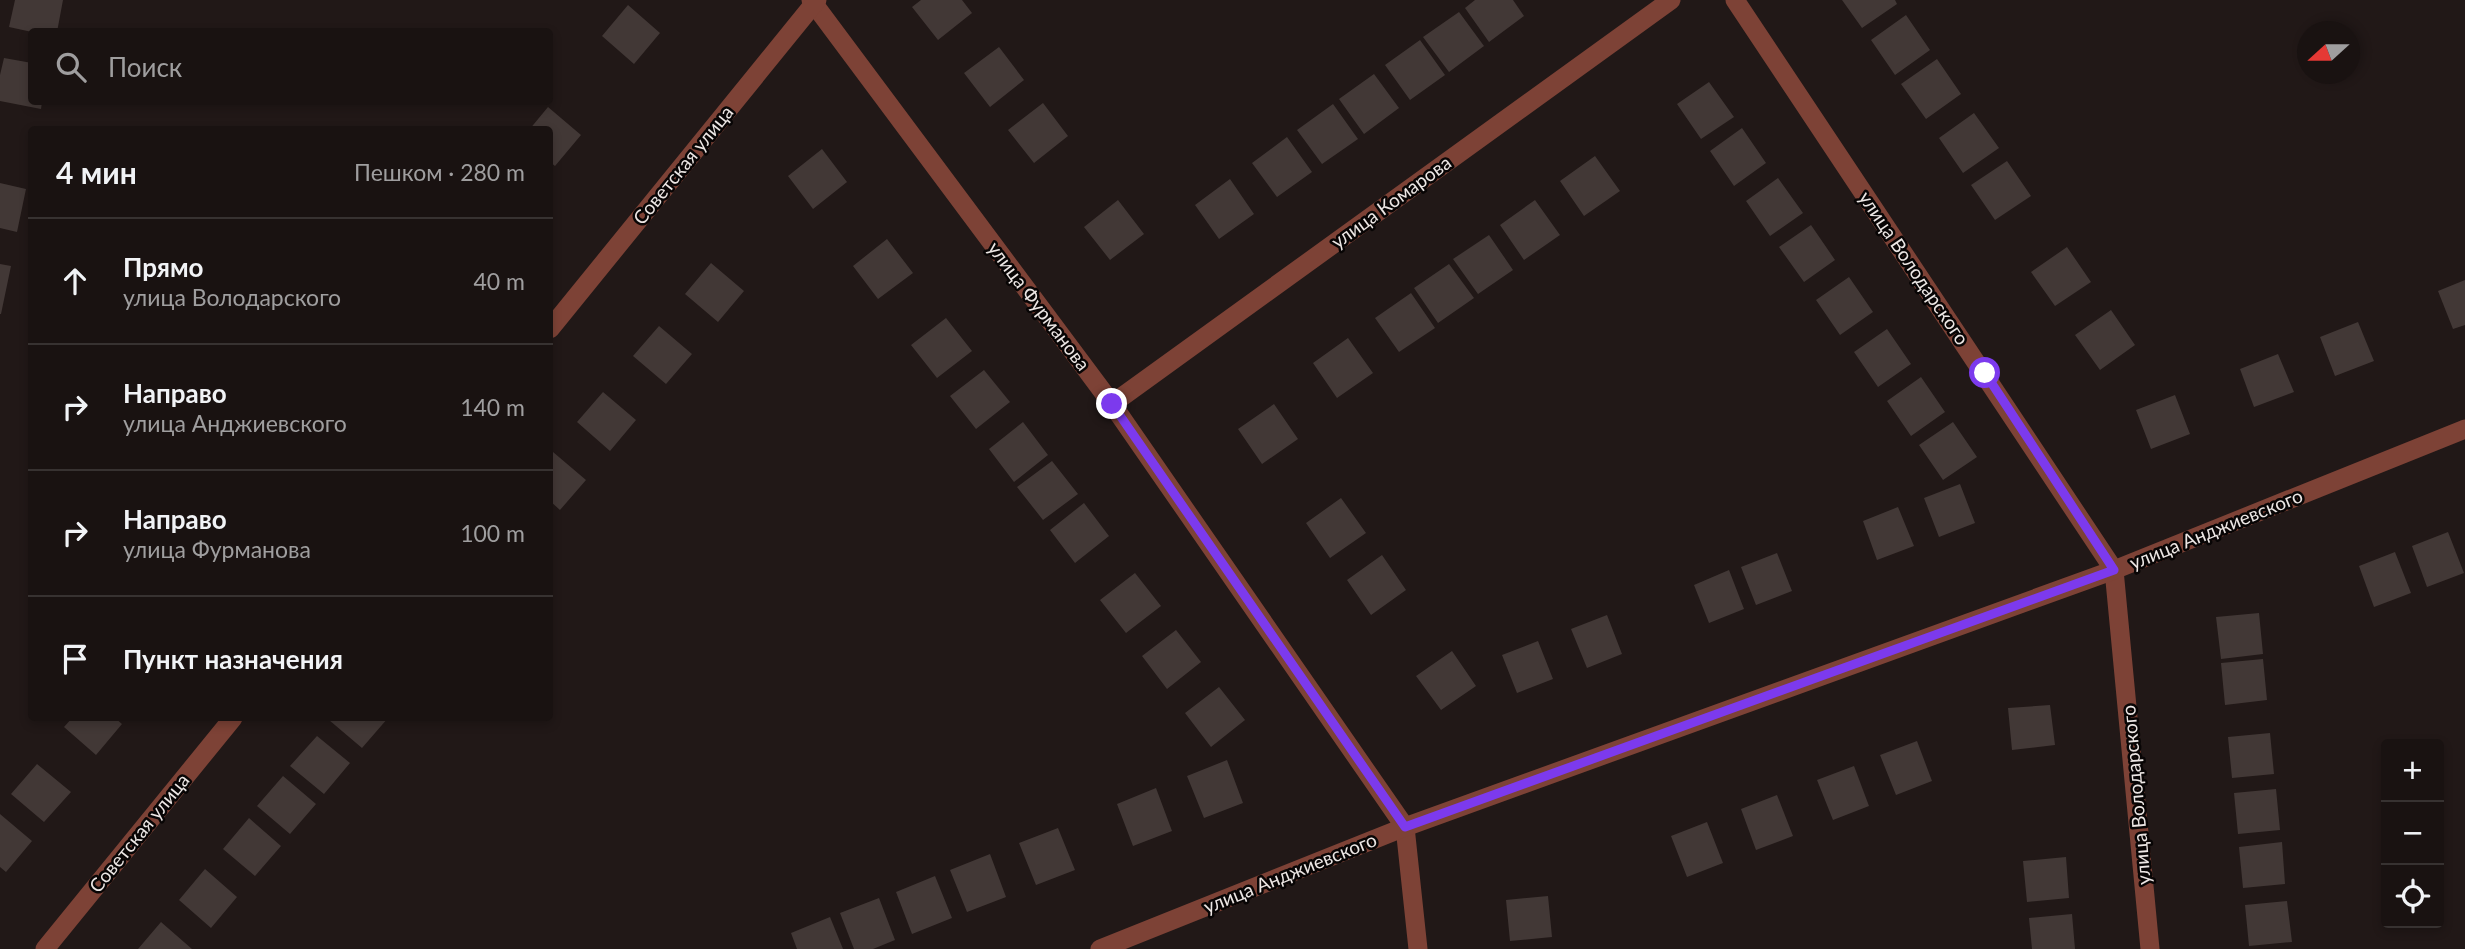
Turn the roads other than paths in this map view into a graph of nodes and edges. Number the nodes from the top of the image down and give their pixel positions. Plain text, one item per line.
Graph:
1 (1671, 0) edge
2 (1735, 0) edge
3 (814, 1) edge
4 (553, 325) edge
5 (1112, 404) junction
6 (2465, 429) edge
7 (2114, 570) junction
8 (231, 721) edge
9 (1405, 827) junction
10 (45, 949) edge
11 (1100, 949) edge
12 (1418, 949) edge
13 (2150, 949) edge

1 - 5 street, улица Комарова
2 - 7 street, улица Володарского
3 - 4 street, Советская улица
3 - 5 street, улица Фурманова
5 - 9 street, улица Фурманова
6 - 7 street, улица Анджиевского
7 - 9 street, улица Анджиевского
7 - 13 street, улица Володарского
8 - 10 street, Советская улица
9 - 11 street, улица Анджиевского
9 - 12 street, улица Фурманова

